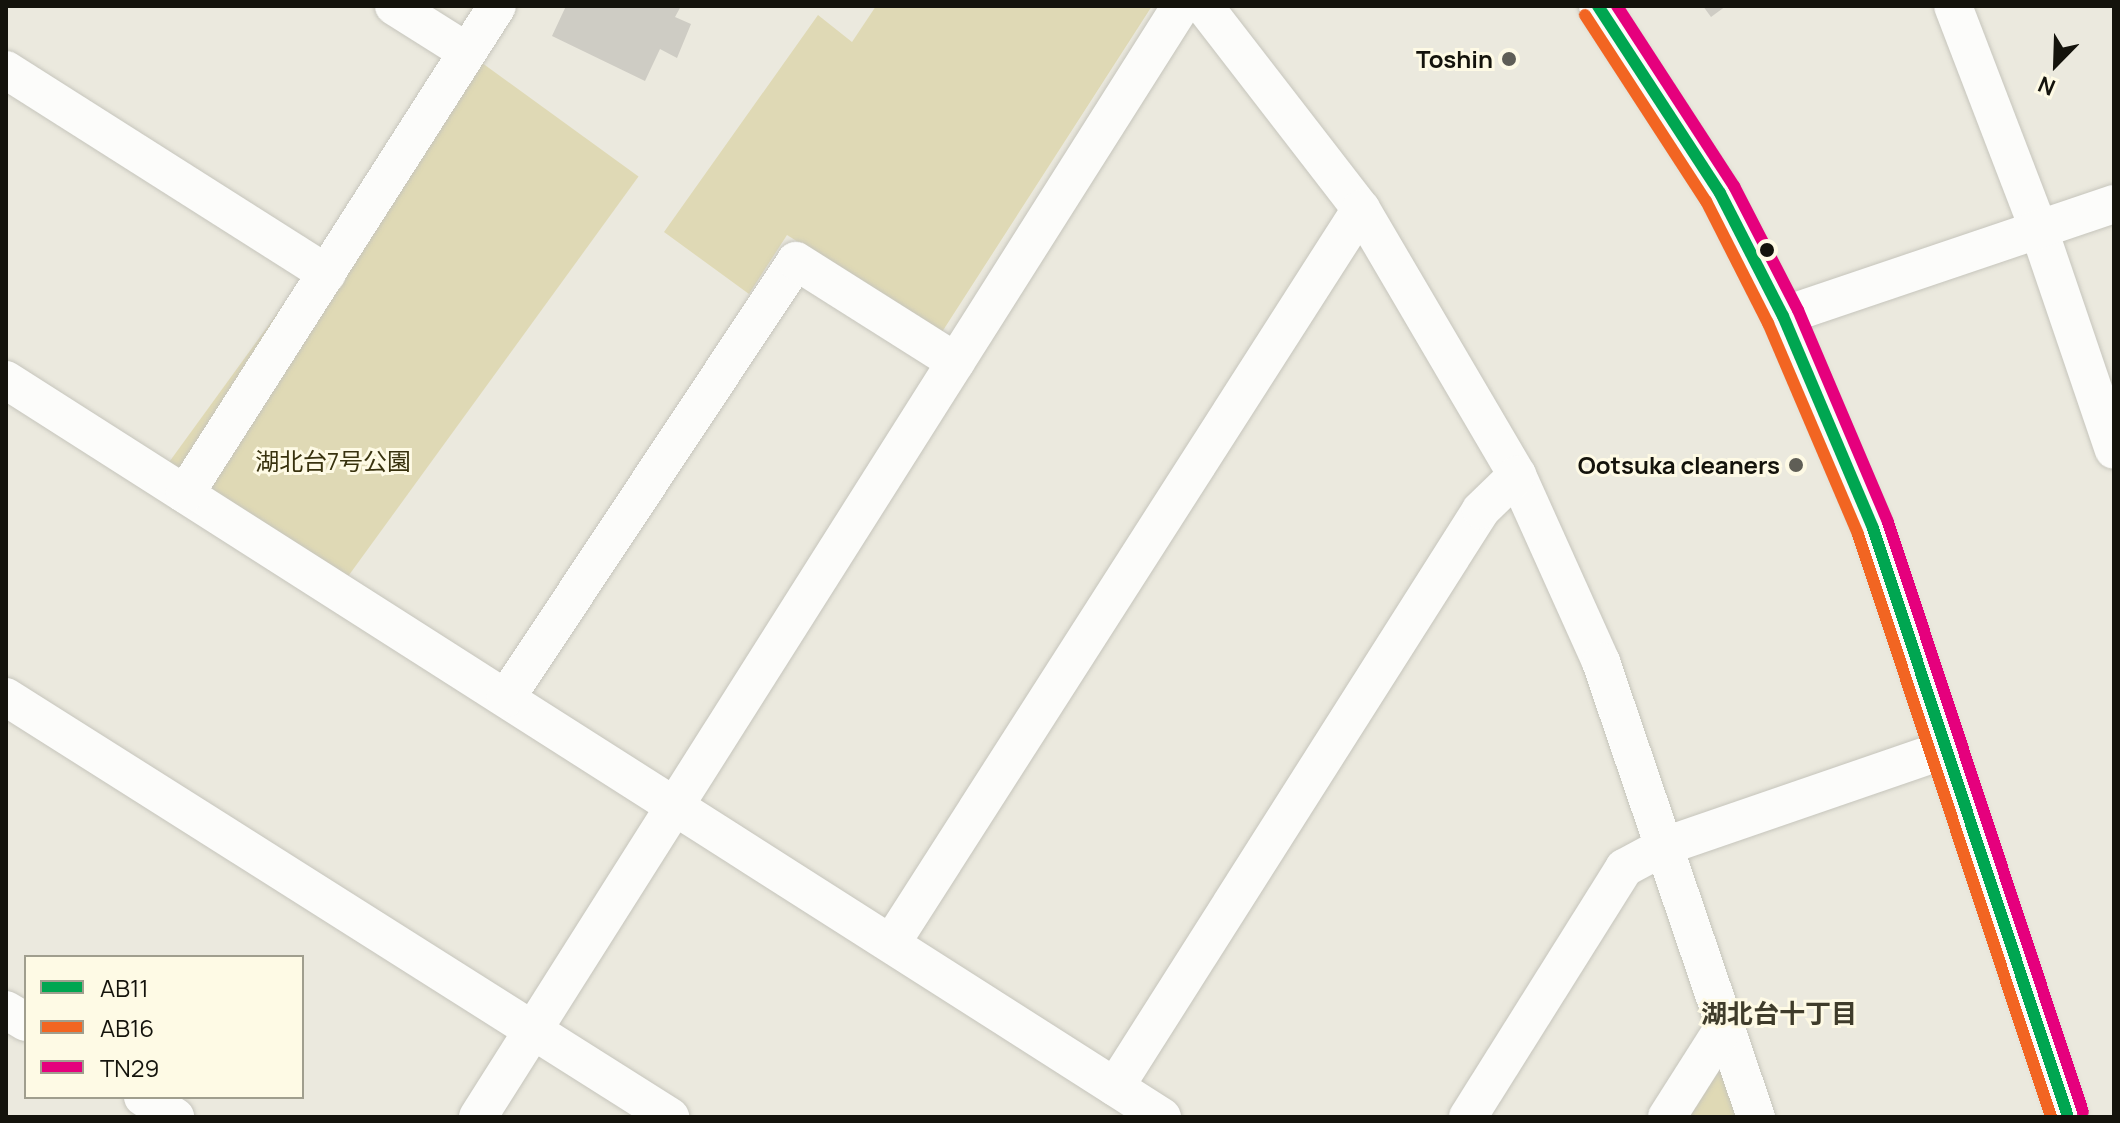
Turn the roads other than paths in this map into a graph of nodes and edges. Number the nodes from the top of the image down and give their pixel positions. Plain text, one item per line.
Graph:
1 (394, 6) edge
2 (497, 6) edge
3 (1181, 6) edge
4 (1204, 6) edge
5 (1598, 6) edge
6 (1953, 6) edge
7 (467, 52) junction
8 (6, 70) edge
9 (2114, 204) edge
10 (1361, 209) junction
11 (2039, 230) junction
12 (327, 274) junction
13 (1783, 316) junction
14 (956, 362) junction
15 (6, 380) edge
16 (2114, 450) edge
17 (1517, 475) junction
18 (185, 494) junction
19 (6, 697) edge
20 (506, 698) junction
21 (1947, 749) junction
22 (676, 806) junction
23 (1665, 846) junction
24 (892, 942) junction
25 (6, 1010) edge
26 (24, 1021) edge
27 (1726, 1024) junction
28 (533, 1029) junction
29 (1115, 1087) junction
30 (146, 1099) edge
31 (175, 1117) edge
32 (478, 1117) edge
33 (670, 1117) edge
34 (1162, 1117) edge
35 (1468, 1117) edge
36 (1667, 1117) edge
37 (1756, 1117) edge
38 (2068, 1117) edge

1 - 7 street
2 - 7 street
3 - 14 street
4 - 10 street
5 - 13 street
6 - 11 street
7 - 12 street
8 - 12 street
9 - 11 street
10 - 17 street
10 - 24 street
11 - 13 street
11 - 16 street
12 - 18 street
13 - 21 street
14 - 20 street
14 - 22 street
15 - 18 street
17 - 23 street
17 - 29 street
18 - 20 street
19 - 28 street
20 - 22 street
21 - 23 street
21 - 38 street
22 - 24 street
22 - 28 street
23 - 27 street
23 - 35 street
24 - 29 street
25 - 26 street
27 - 36 street
27 - 37 street
28 - 32 street
28 - 33 street
29 - 34 street
30 - 31 street

